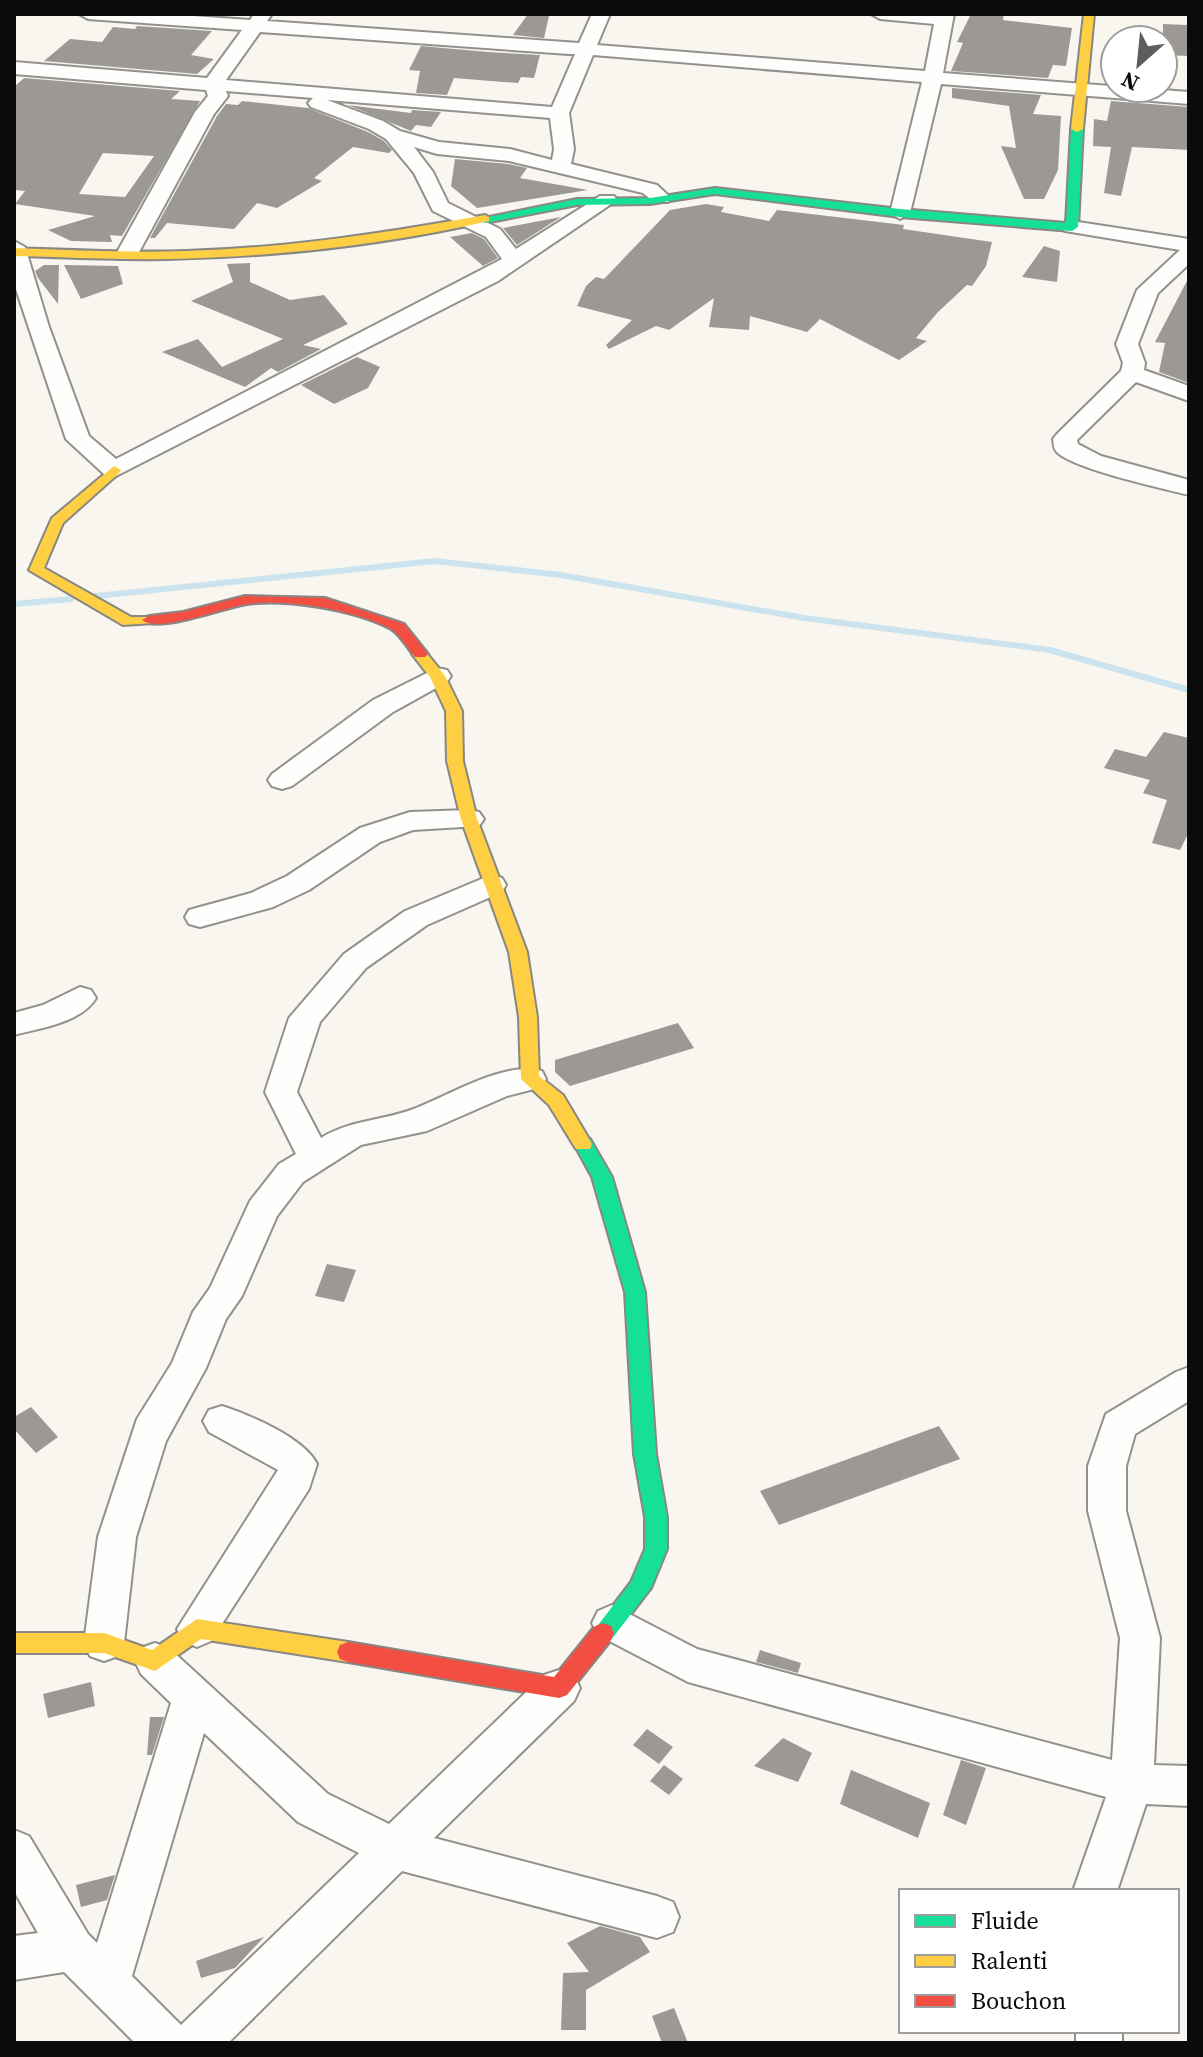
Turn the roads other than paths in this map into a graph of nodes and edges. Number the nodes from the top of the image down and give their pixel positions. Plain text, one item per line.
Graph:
1 (88, 14) edge
2 (601, 14) edge
3 (880, 14) edge
4 (1089, 14) edge
5 (945, 16) edge
6 (258, 20) edge
7 (586, 49) junction
8 (14, 68) edge
9 (933, 78) junction
10 (213, 84) junction
11 (279, 89) junction
12 (1079, 90) junction
13 (1189, 98) edge
14 (559, 113) junction
15 (393, 135) junction
16 (560, 168) junction
17 (661, 198) junction
18 (607, 200) junction
19 (900, 213) junction
20 (468, 222) junction
21 (1072, 227) junction
22 (1189, 245) edge
23 (15, 251) edge
24 (1189, 253) edge
25 (127, 254) junction
26 (514, 261) junction
27 (1132, 373) junction
28 (1189, 394) edge
29 (114, 470) junction
30 (1189, 488) edge
31 (437, 676) junction
32 (282, 780) dead end
33 (469, 819) junction
34 (491, 885) junction
35 (200, 917) dead end
36 (80, 998) dead end
37 (14, 1024) edge
38 (530, 1079) junction
39 (315, 1158) junction
40 (1189, 1382) edge
41 (222, 1421) dead end
42 (612, 1623) junction
43 (197, 1629) junction
44 (14, 1643) edge
45 (104, 1643) junction
46 (155, 1661) junction
47 (559, 1688) junction
48 (193, 1699) junction
49 (1132, 1784) junction
50 (1189, 1786) edge
51 (393, 1848) junction
52 (14, 1850) edge
53 (1096, 1889) edge
54 (657, 1917) dead end
55 (72, 1949) junction
56 (14, 1958) edge
57 (107, 1983) junction
58 (167, 2043) edge
59 (195, 2043) edge

1 - 6 street
2 - 7 street
3 - 5 street
4 - 12 street
5 - 9 street
6 - 7 street
6 - 10 street
7 - 9 street
7 - 14 street
8 - 10 street
9 - 12 street
9 - 19 street
10 - 11 street
10 - 25 street
11 - 14 street
11 - 15 street
12 - 13 street
12 - 21 street
14 - 16 street
15 - 16 street
15 - 20 street
16 - 17 street
17 - 18 street
17 - 19 street
18 - 20 street
18 - 26 street
19 - 21 street
20 - 25 street
20 - 26 street
21 - 22 street
23 - 25 street
23 - 29 street
24 - 27 street
26 - 29 street
27 - 28 street
27 - 30 street
29 - 31 street
31 - 32 street
31 - 33 street
33 - 34 street
33 - 35 street
34 - 38 street
34 - 39 street
36 - 37 street
38 - 39 street
38 - 42 street
39 - 45 street
40 - 49 street
41 - 43 street
42 - 47 street
42 - 49 street
43 - 46 street
43 - 47 street
44 - 45 street
45 - 46 street
46 - 48 street
47 - 51 street
48 - 51 street
48 - 57 street
49 - 50 street
49 - 53 street
51 - 54 street
51 - 59 street
52 - 55 street
55 - 56 street
55 - 57 street
57 - 58 street

